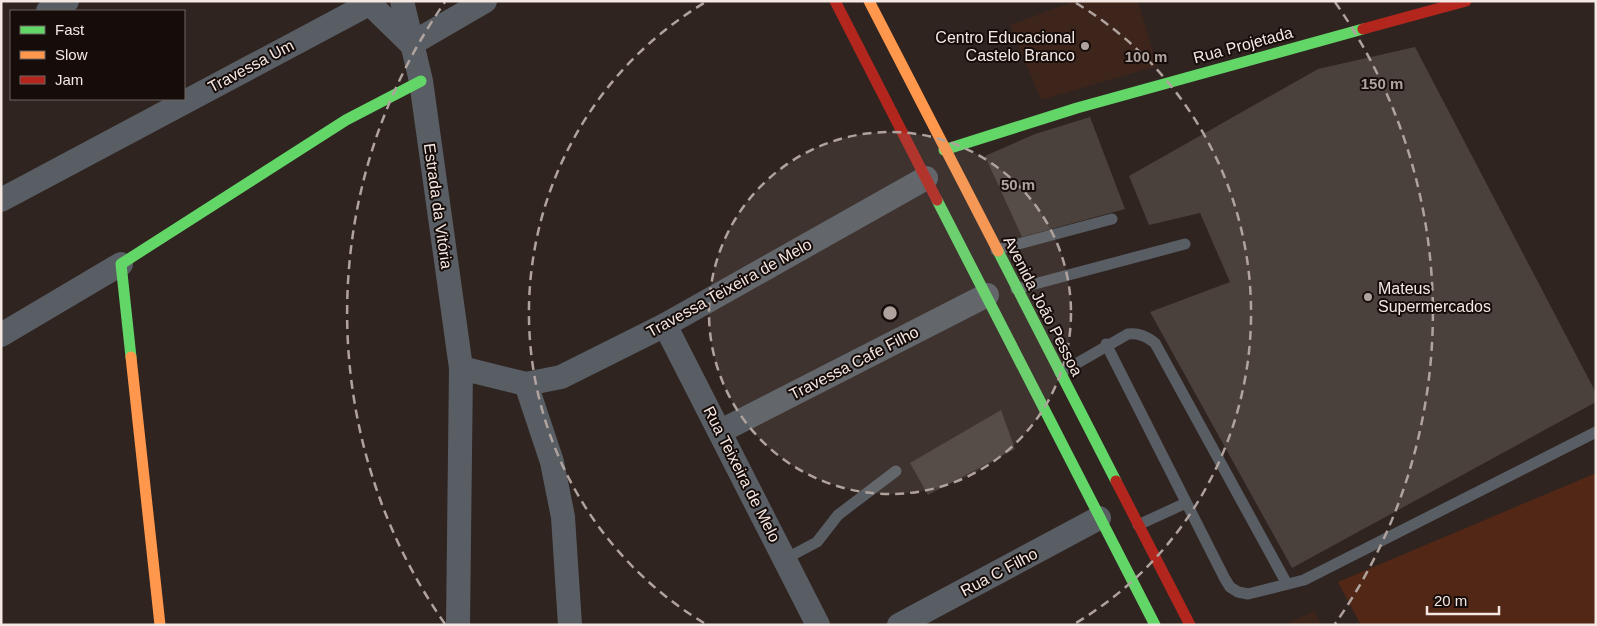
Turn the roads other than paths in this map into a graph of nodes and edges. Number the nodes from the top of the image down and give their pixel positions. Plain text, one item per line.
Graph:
1 (67, 1) edge
2 (402, 1) edge
3 (485, 1) edge
4 (835, 1) edge
5 (869, 1) edge
6 (1466, 1) edge
7 (368, 3) edge
8 (50, 10) edge
9 (411, 44) junction
10 (421, 82) junction
11 (944, 150) junction
12 (926, 178) junction
13 (1, 200) edge
14 (1112, 219) dead end
15 (1186, 244) dead end
16 (996, 250) junction
17 (121, 264) junction
18 (1016, 289) junction
19 (987, 296) junction
20 (665, 325) junction
21 (1, 335) edge
22 (1106, 344) junction
23 (461, 368) junction
24 (1060, 373) junction
25 (526, 384) junction
26 (721, 431) junction
27 (1596, 432) edge
28 (896, 471) dead end
29 (1186, 503) junction
30 (1098, 518) junction
31 (1138, 525) junction
32 (785, 559) junction
33 (1287, 584) junction
34 (160, 625) edge
35 (458, 625) edge
36 (570, 625) edge
37 (818, 625) edge
38 (899, 625) edge
39 (1155, 625) edge
40 (1190, 625) edge

1 - 8 street
2 - 9 street, Estrada da Vitória
3 - 9 street
4 - 12 main road
5 - 11 main road, Avenida João Pessoa
6 - 11 main road, Rua Projetada
7 - 9 street
7 - 13 street, Travessa Um
9 - 10 street, Estrada da Vitória
10 - 17 main road
10 - 23 street, Estrada da Vitória
11 - 16 main road, Avenida João Pessoa
12 - 19 main road
12 - 20 street, Travessa Teixeira de Melo
14 - 16 lane
15 - 18 lane
16 - 18 main road, Avenida João Pessoa
17 - 21 street
17 - 34 main road
18 - 24 main road, Avenida João Pessoa
19 - 26 street, Travessa Cafe Filho
19 - 30 main road
20 - 25 street, Travessa Teixeira de Melo
20 - 26 street, Rua Teixeira de Melo
22 - 24 lane
22 - 29 lane
22 - 33 lane
23 - 25 street
23 - 35 street, Estrada da Vitória
24 - 31 main road, Avenida João Pessoa
25 - 36 street
26 - 32 street, Rua Teixeira de Melo
27 - 33 lane
28 - 32 lane
29 - 31 lane
29 - 33 lane
30 - 38 street, Rua C Filho
30 - 39 main road
31 - 40 main road, Avenida João Pessoa
32 - 37 street, Rua Teixeira de Melo

